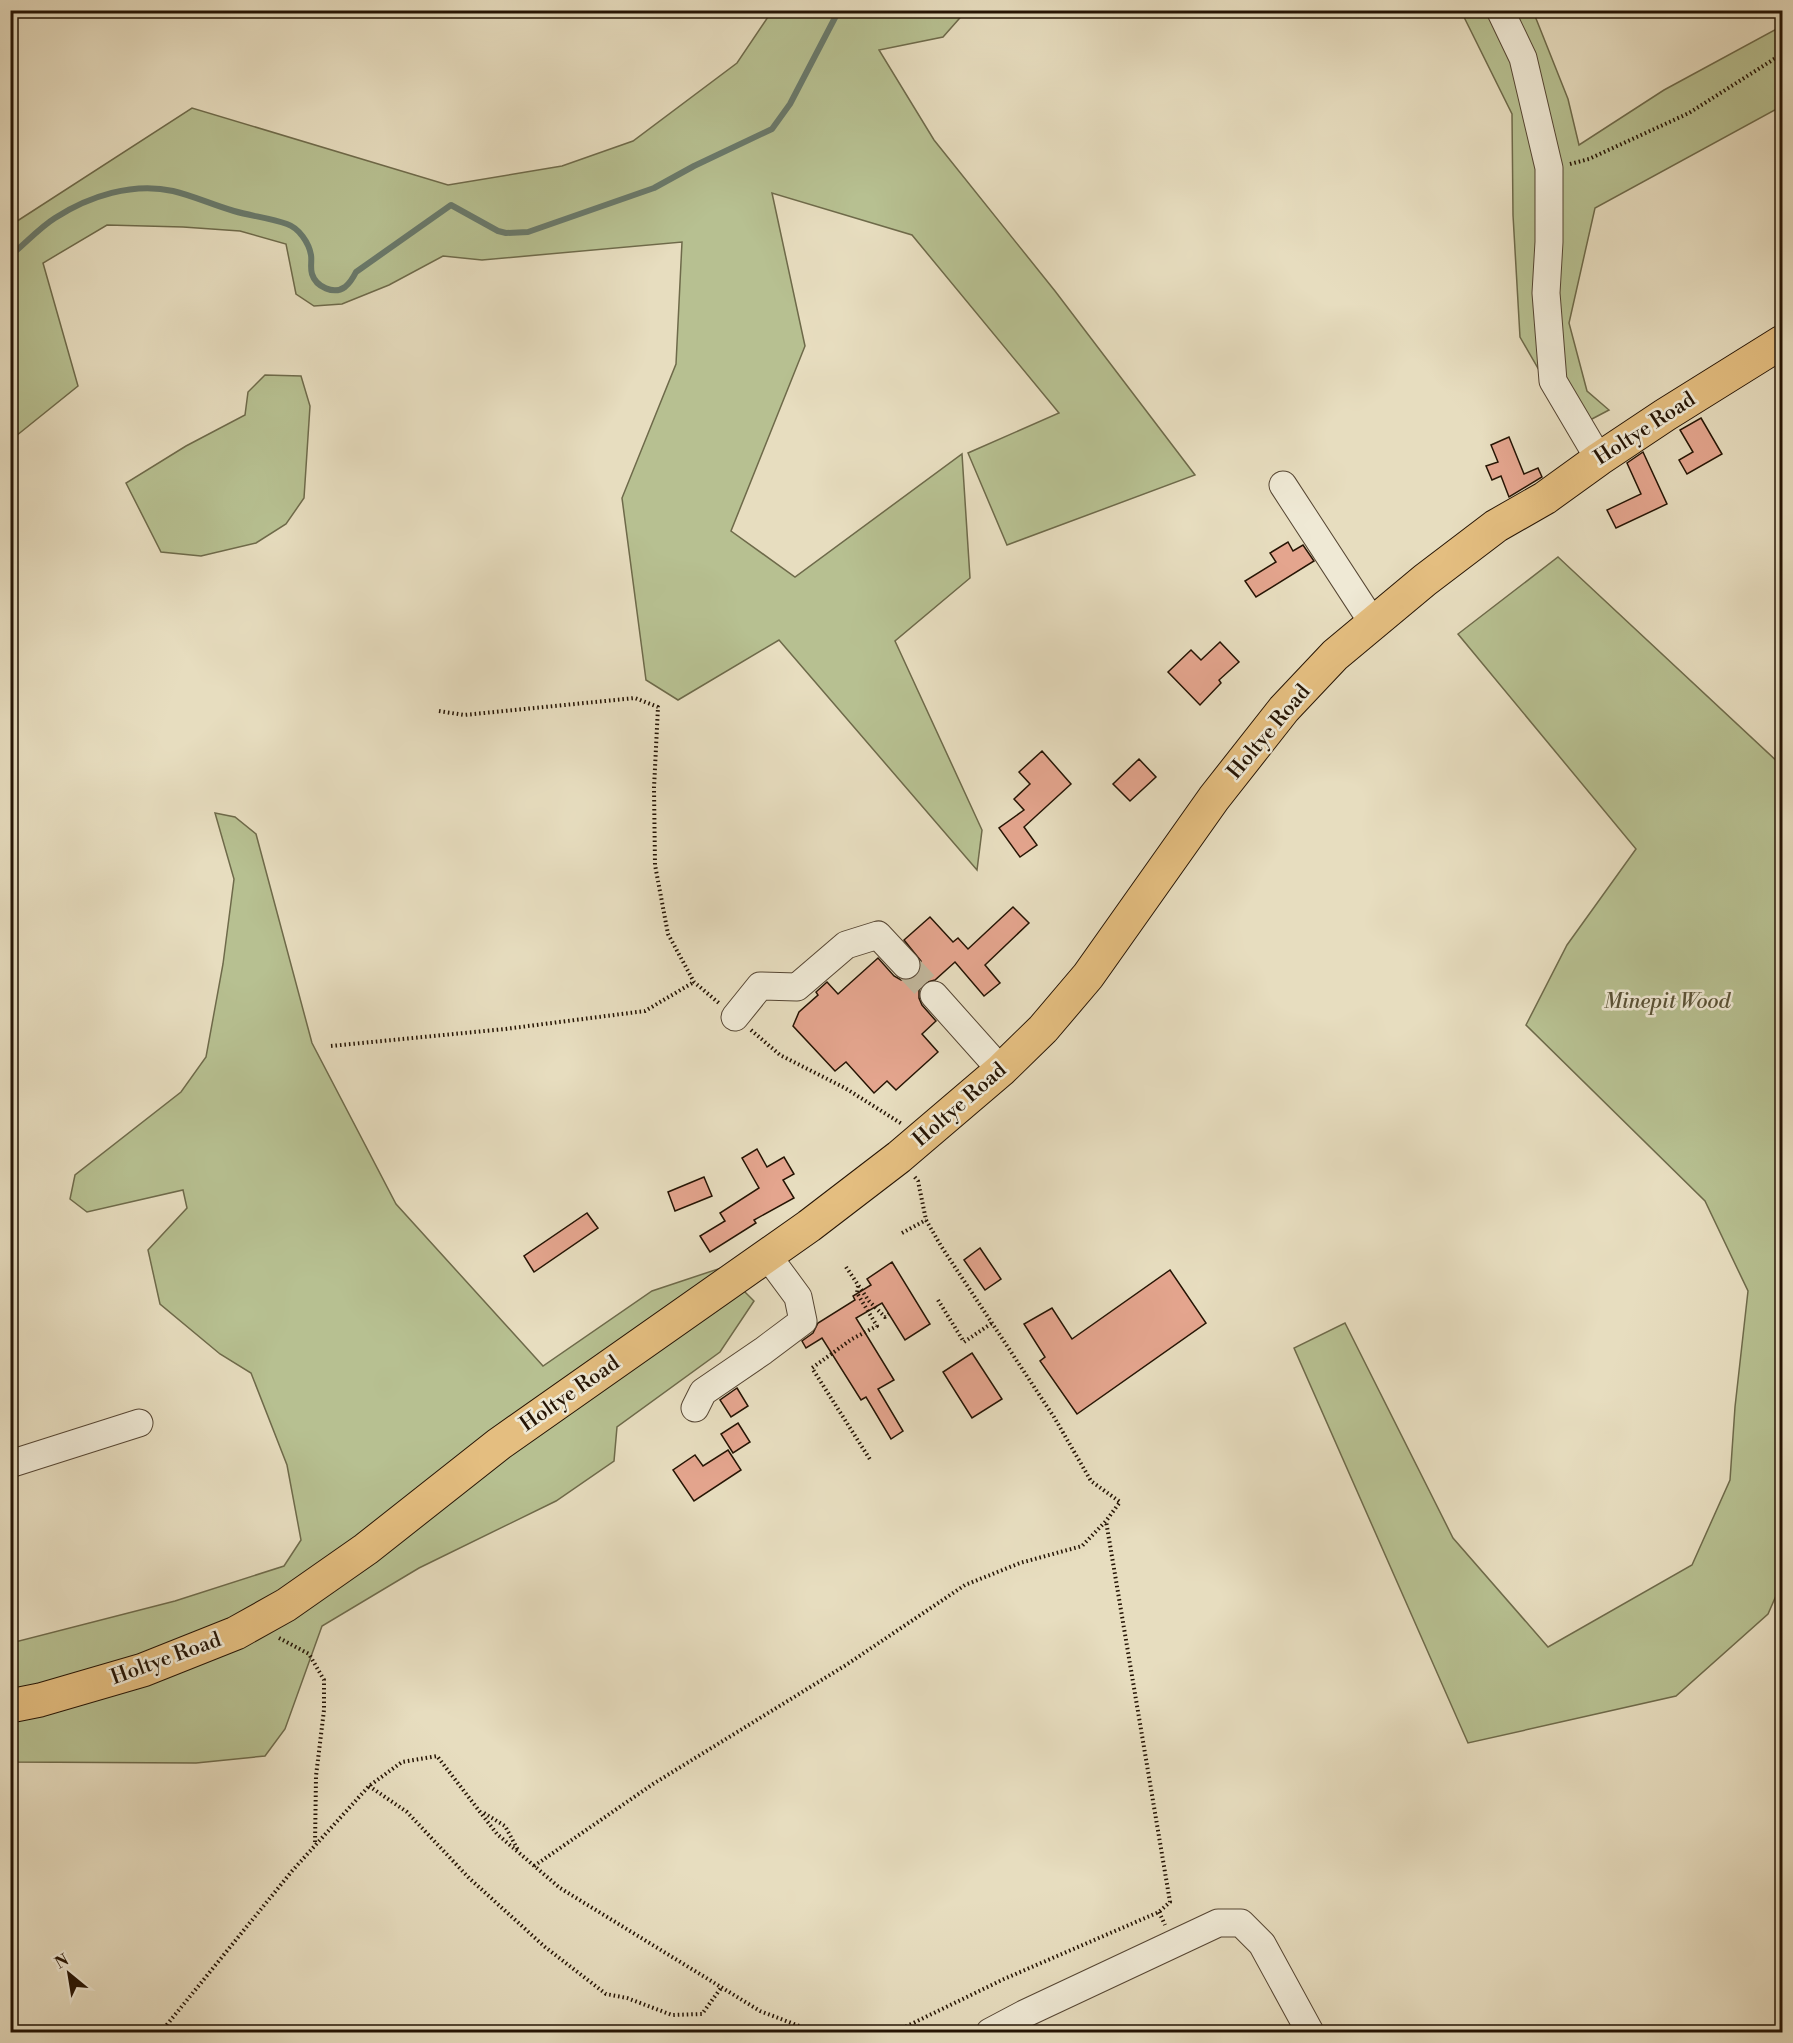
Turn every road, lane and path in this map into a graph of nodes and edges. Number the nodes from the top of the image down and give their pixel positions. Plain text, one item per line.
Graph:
1 (1500, 10) edge
2 (1782, 54) edge
3 (1549, 168) junction
4 (1782, 342) edge
5 (1599, 459) junction
6 (1283, 485) dead end
7 (1373, 623) junction
8 (439, 711) dead end
9 (906, 965) tunnel mouth
10 (694, 982) junction
11 (934, 995) tunnel mouth
12 (735, 1017) junction
13 (331, 1046) dead end
14 (1000, 1070) junction
15 (924, 1137) junction
16 (899, 1157) junction
17 (926, 1220) junction
18 (902, 1233) dead end
19 (766, 1255) junction
20 (846, 1267) dead end
21 (858, 1286) junction
22 (938, 1300) dead end
23 (889, 1314) dead end
24 (992, 1323) junction
25 (695, 1408) dead end
26 (139, 1423) dead end
27 (872, 1461) dead end
28 (10, 1464) edge
29 (1106, 1521) junction
30 (252, 1624) junction
31 (10, 1706) edge
32 (369, 1786) junction
33 (480, 1812) junction
34 (315, 1846) junction
35 (519, 1853) junction
36 (534, 1866) junction
37 (721, 1988) junction
38 (161, 2032) edge
39 (815, 2032) edge
40 (884, 2032) edge
41 (990, 2032) edge
42 (1310, 2032) edge

1 - 3 lane
2 - 3 path
3 - 5 lane
4 - 5 main road, Holtye Road
5 - 7 main road, Holtye Road
6 - 7 lane
7 - 14 main road, Holtye Road
8 - 10 path
9 - 12 lane
10 - 12 path
10 - 13 path
11 - 14 lane
12 - 15 path
14 - 15 main road, Holtye Road
15 - 16 main road, Holtye Road
16 - 17 path
16 - 19 main road, Holtye Road
17 - 18 path
17 - 24 path
19 - 25 lane
19 - 30 main road, Holtye Road
20 - 21 path
21 - 23 path
21 - 27 path
22 - 24 path
24 - 29 path
26 - 28 lane
29 - 36 path
29 - 40 path
30 - 31 main road, Holtye Road
30 - 34 path
32 - 33 path
32 - 34 path
32 - 37 path
33 - 35 path
33 - 35 path
34 - 38 path
35 - 36 path
36 - 37 path
37 - 39 path
41 - 42 lane

